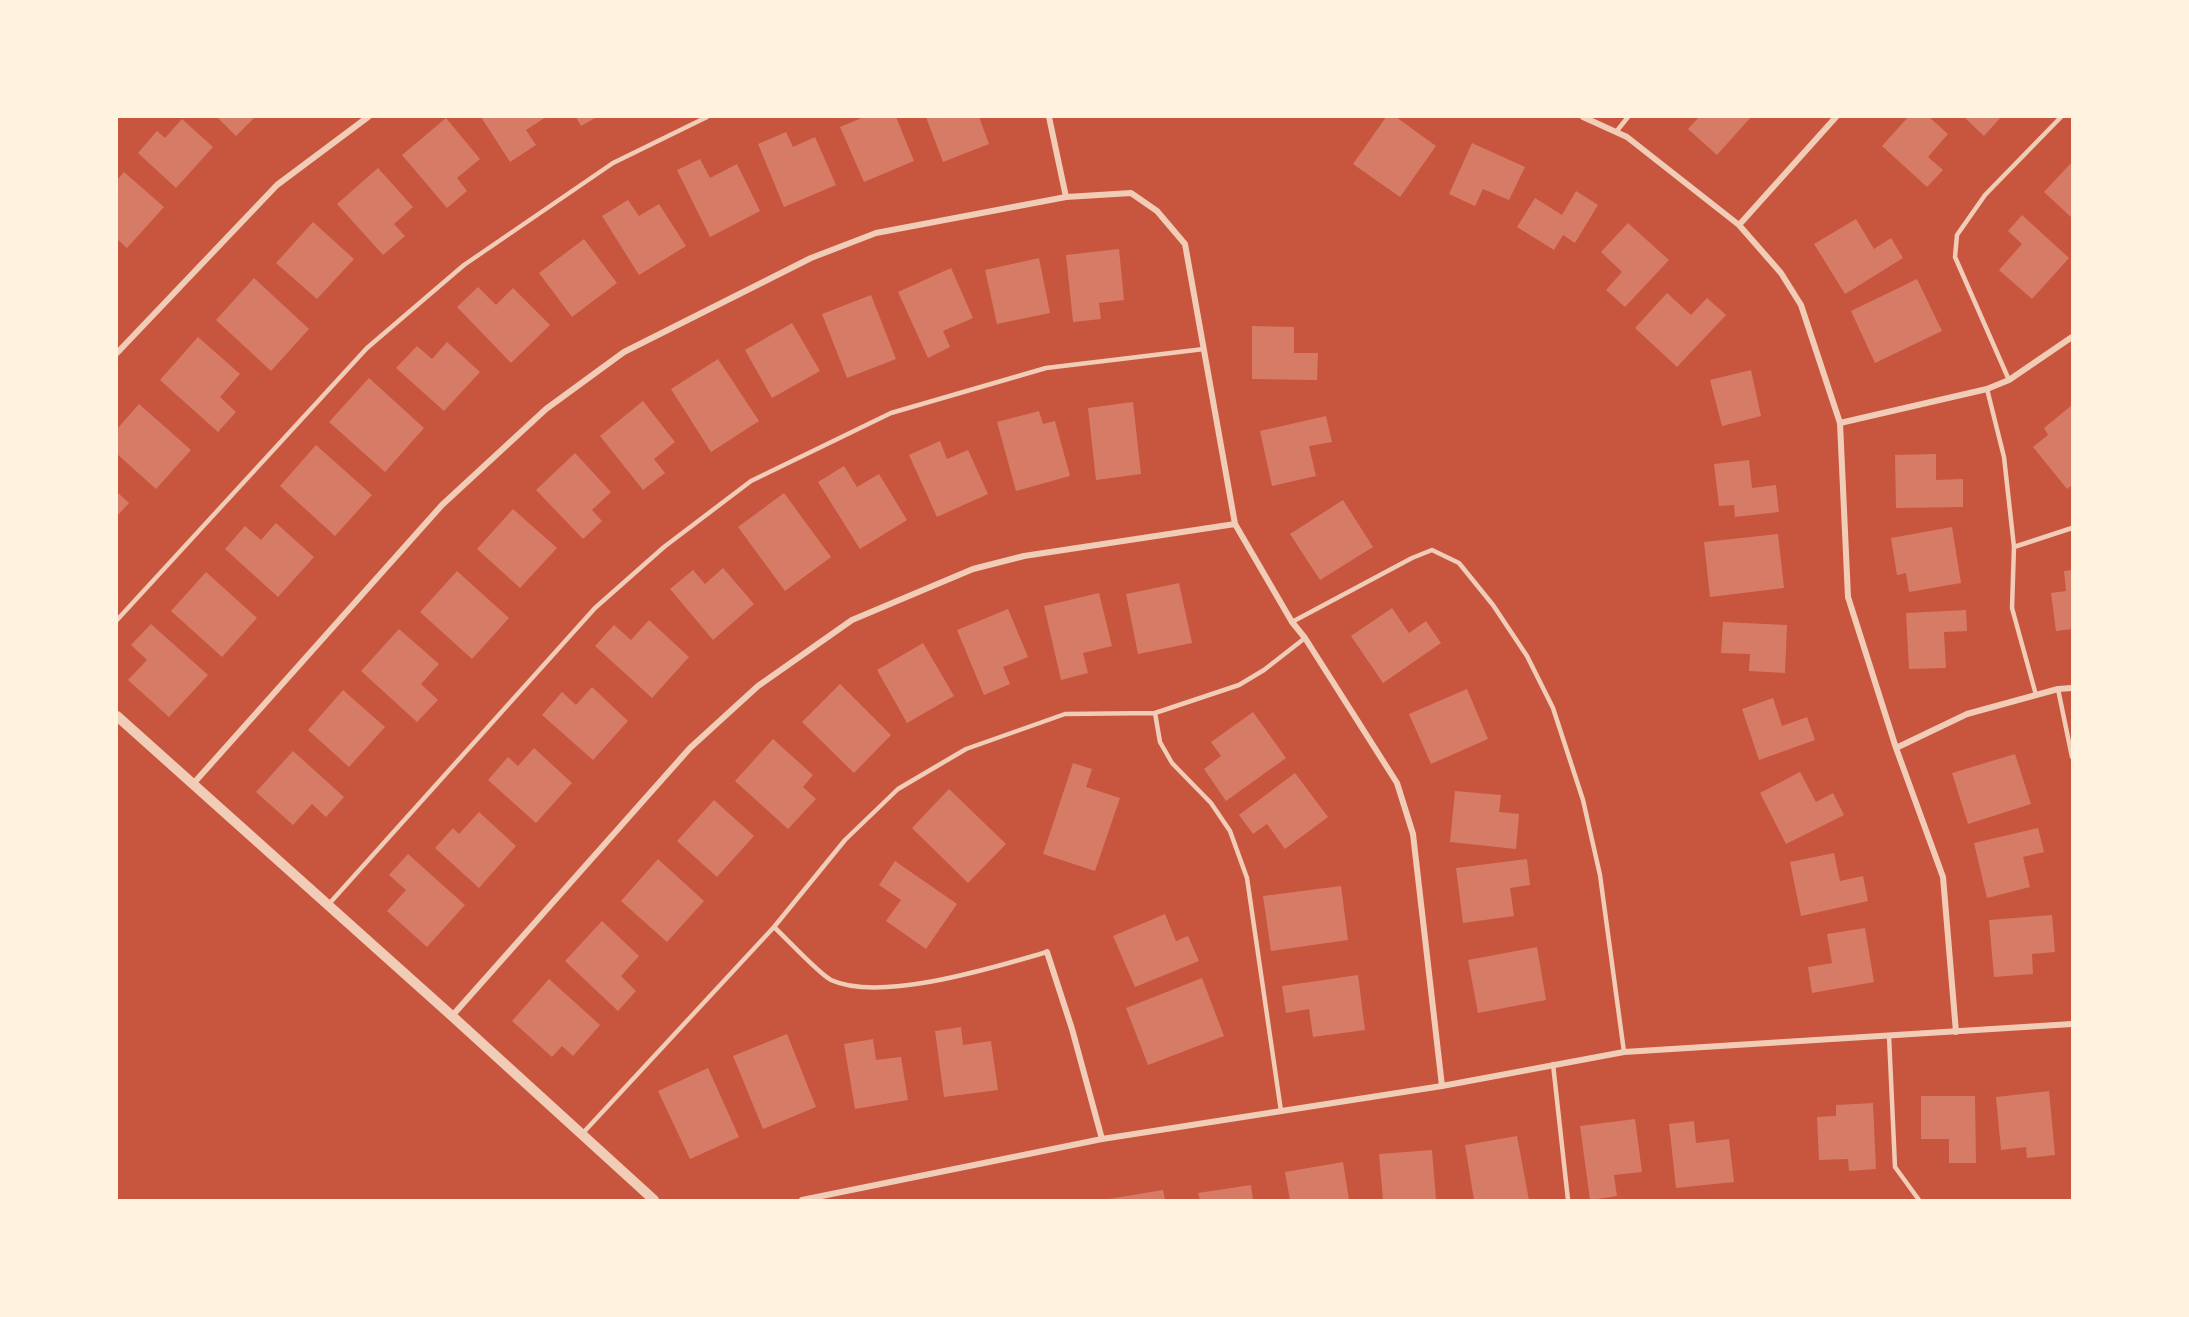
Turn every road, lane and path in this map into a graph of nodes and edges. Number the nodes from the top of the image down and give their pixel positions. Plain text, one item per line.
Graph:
1 (368, 117) edge
2 (707, 117) edge
3 (1049, 117) edge
4 (1583, 117) edge
5 (1628, 117) edge
6 (1836, 117) edge
7 (2061, 117) edge
8 (1616, 132) junction
9 (1066, 197) junction
10 (1739, 225) junction
11 (2072, 337) edge
12 (1204, 349) junction
13 (117, 352) edge
14 (2009, 380) junction
15 (1987, 389) junction
16 (1840, 423) junction
17 (1235, 524) junction
18 (2072, 528) edge
19 (2014, 547) junction
20 (117, 620) edge
21 (1292, 622) junction
22 (1305, 638) junction
23 (2072, 688) edge
24 (2058, 689) junction
25 (2036, 695) junction
26 (1155, 713) junction
27 (117, 716) edge
28 (1896, 748) junction
29 (2072, 757) edge
30 (193, 783) junction
31 (328, 905) junction
32 (774, 927) junction
33 (1047, 952) joint
34 (452, 1016) junction
35 (2072, 1024) edge
36 (1956, 1032) junction
37 (1889, 1036) junction
38 (1624, 1052) junction
39 (1553, 1064) junction
40 (1442, 1086) junction
41 (1281, 1111) junction
42 (582, 1134) junction
43 (1102, 1139) junction
44 (654, 1200) edge
45 (802, 1200) edge
46 (1568, 1200) edge
47 (1919, 1200) edge

1 - 13 street
2 - 20 lane
3 - 9 street
4 - 8 street
5 - 8 lane
6 - 10 street
7 - 14 lane
8 - 10 street
9 - 12 street
9 - 30 street
10 - 16 street
11 - 14 street
12 - 17 street
12 - 31 lane
14 - 15 street
15 - 16 street
15 - 19 lane
16 - 28 street
17 - 21 street
17 - 34 street
18 - 19 lane
19 - 25 lane
21 - 22 street
21 - 38 lane
22 - 26 lane
22 - 40 street
23 - 24 street
24 - 25 street
24 - 29 lane
25 - 28 street
26 - 32 lane
26 - 41 lane
27 - 30 street
28 - 36 street
30 - 31 street
31 - 34 street
32 - 33 lane
32 - 42 lane
33 - 43 street
34 - 42 street
35 - 36 street
36 - 37 street
37 - 38 street
37 - 47 lane
38 - 39 street
39 - 40 street
39 - 46 lane
40 - 41 street
41 - 43 street
42 - 44 street
43 - 45 street

